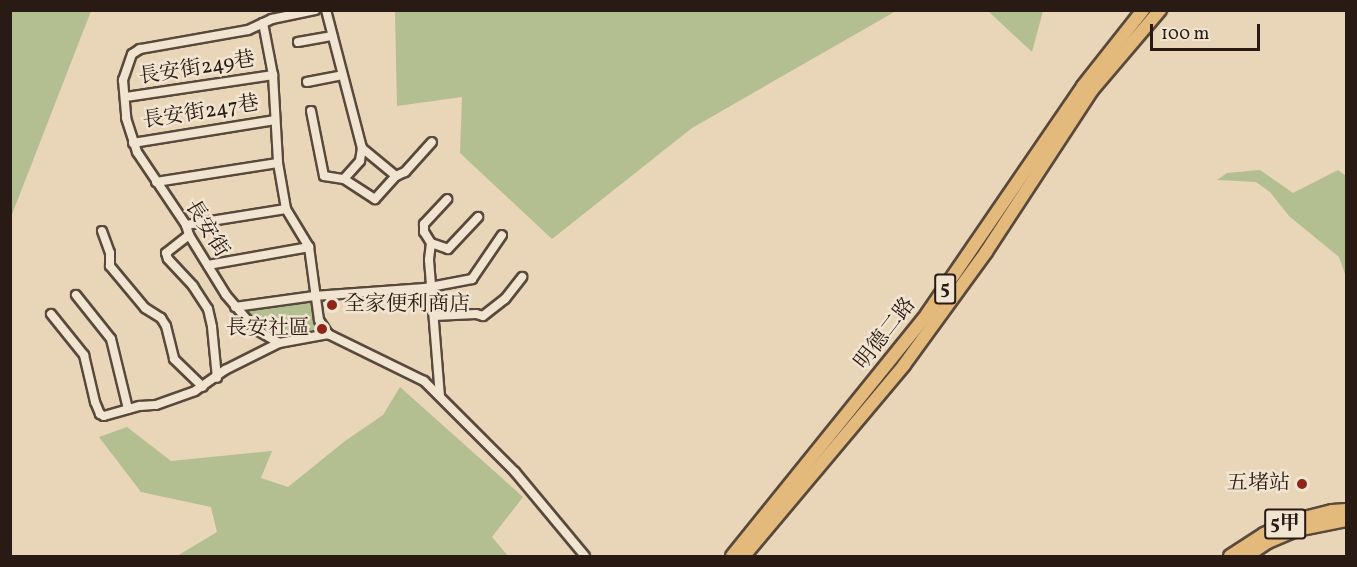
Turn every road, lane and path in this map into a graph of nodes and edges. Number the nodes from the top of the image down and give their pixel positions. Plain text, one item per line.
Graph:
1 (315, 10) edge
2 (327, 10) edge
3 (1143, 10) edge
4 (1158, 13) edge
5 (263, 22) junction
6 (332, 36) junction
7 (298, 42) dead end
8 (273, 75) junction
9 (342, 75) junction
10 (307, 82) dead end
11 (126, 97) junction
12 (310, 111) dead end
13 (276, 120) junction
14 (133, 142) junction
15 (432, 142) dead end
16 (362, 148) junction
17 (278, 164) junction
18 (396, 176) junction
19 (344, 178) junction
20 (156, 182) junction
21 (447, 199) dead end
22 (286, 209) junction
23 (478, 217) dead end
24 (186, 225) junction
25 (102, 231) dead end
26 (189, 235) junction
27 (502, 235) dead end
28 (431, 243) junction
29 (309, 247) junction
30 (208, 265) junction
31 (522, 277) dead end
32 (431, 287) junction
33 (76, 295) dead end
34 (314, 296) junction
35 (235, 307) junction
36 (51, 314) dead end
37 (434, 316) junction
38 (328, 334) junction
39 (279, 343) junction
40 (217, 378) junction
41 (203, 387) junction
42 (440, 396) junction
43 (128, 409) junction
44 (1347, 510) edge
45 (1347, 520) edge
46 (585, 556) edge
47 (732, 556) edge
48 (744, 556) edge
49 (1230, 556) edge
50 (1247, 556) edge

1 - 5 street
2 - 6 street
3 - 47 main road, 明德二路 / 5
4 - 48 main road, 明德二路 / 5
5 - 8 street
5 - 11 street, 長安街
6 - 7 street
6 - 9 street
8 - 11 street, 長安街249巷
8 - 13 street
9 - 10 street
9 - 16 street
11 - 14 street, 長安街
12 - 19 street
13 - 14 street, 長安街247巷
13 - 17 street
14 - 20 street, 長安街
15 - 18 street
16 - 18 street
16 - 19 street
17 - 20 street
17 - 22 street
18 - 19 street
20 - 24 street, 長安街
21 - 28 street
22 - 24 street
22 - 29 street
23 - 28 street
24 - 26 street, 長安街
25 - 41 street
26 - 30 street, 長安街
26 - 40 street
27 - 32 street
28 - 32 street
29 - 30 street
29 - 34 street
30 - 35 street, 長安街
31 - 37 street
32 - 34 street
32 - 37 street
33 - 43 street
34 - 35 street
34 - 38 street
35 - 39 street, 長安街
36 - 43 street
37 - 42 street
38 - 39 street
38 - 42 street
39 - 40 street
40 - 41 street
41 - 43 street
42 - 46 street
44 - 49 main road, 5甲
45 - 50 main road, 5甲

